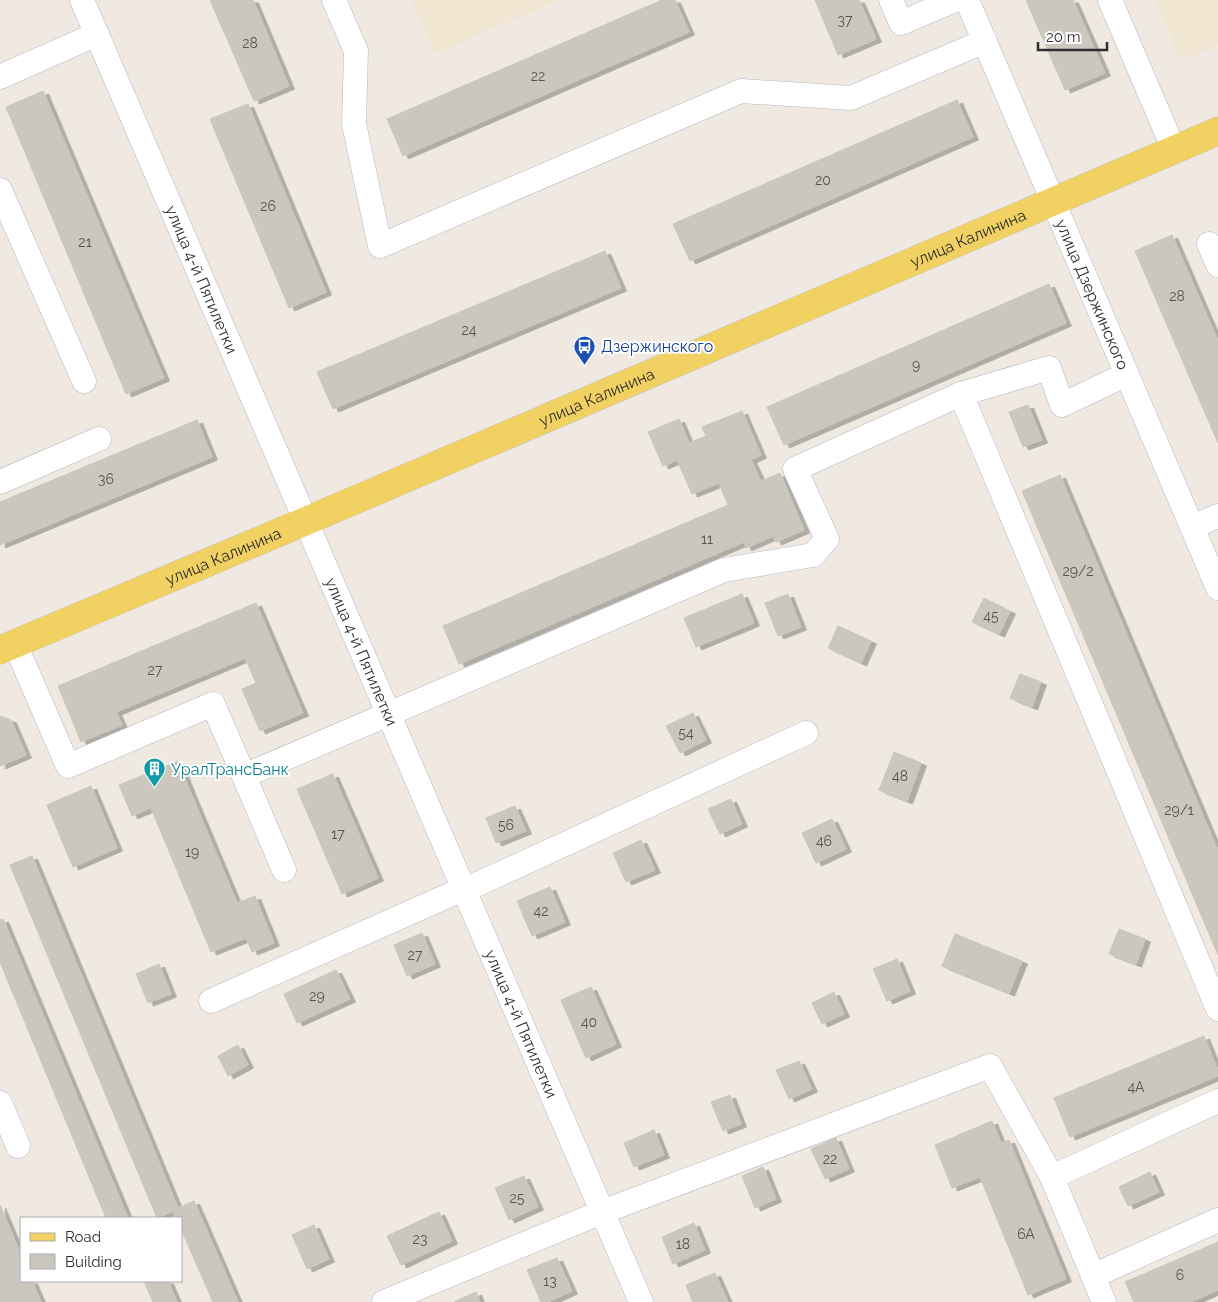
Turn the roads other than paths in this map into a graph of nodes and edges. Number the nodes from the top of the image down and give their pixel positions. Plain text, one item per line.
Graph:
1 (82, 0) edge
2 (334, 0) edge
3 (891, 0) edge
4 (956, 0) edge
5 (967, 0) edge
6 (1110, 0) edge
7 (97, 34) junction
8 (985, 42) junction
9 (2, 71) edge
10 (1218, 131) edge
11 (1174, 150) junction
12 (0, 190) edge
13 (1053, 201) junction
14 (1127, 374) junction
15 (84, 381) dead end
16 (961, 394) junction
17 (99, 439) dead end
18 (0, 482) edge
19 (1218, 516) edge
20 (306, 521) junction
21 (1192, 528) junction
22 (1218, 588) edge
23 (8, 647) edge
24 (388, 713) junction
25 (806, 733) dead end
26 (244, 776) junction
27 (284, 870) dead end
28 (463, 889) junction
29 (211, 1001) dead end
30 (1218, 1009) edge
31 (1218, 1101) edge
32 (0, 1103) edge
33 (18, 1146) dead end
34 (1052, 1177) junction
35 (602, 1212) junction
36 (1218, 1220) edge
37 (1093, 1276) junction
38 (384, 1302) edge
39 (640, 1302) edge
40 (1104, 1302) edge

1 - 7 street, улица 4-й Пятилетки
2 - 8 street
3 - 4 street
5 - 8 street, улица Дзержинского
6 - 11 street
7 - 9 street
7 - 20 street, улица 4-й Пятилетки
8 - 13 street, улица Дзержинского
10 - 11 main road, улица Калинина
11 - 13 main road, улица Калинина
12 - 15 street
13 - 14 street, улица Дзержинского
13 - 20 main road, улица Калинина
14 - 16 street
14 - 21 street, улица Дзержинского
16 - 24 street
16 - 30 street
17 - 18 street
19 - 21 street
20 - 23 main road, улица Калинина
20 - 24 street, улица 4-й Пятилетки
21 - 22 street, улица Дзержинского
23 - 26 street
24 - 26 street
24 - 28 street, улица 4-й Пятилетки
25 - 28 street
26 - 27 street
28 - 29 street
28 - 35 street, улица 4-й Пятилетки
31 - 34 street
32 - 33 street
34 - 35 street
34 - 37 street
35 - 38 street
35 - 39 street, улица 4-й Пятилетки
36 - 37 street
37 - 40 street

